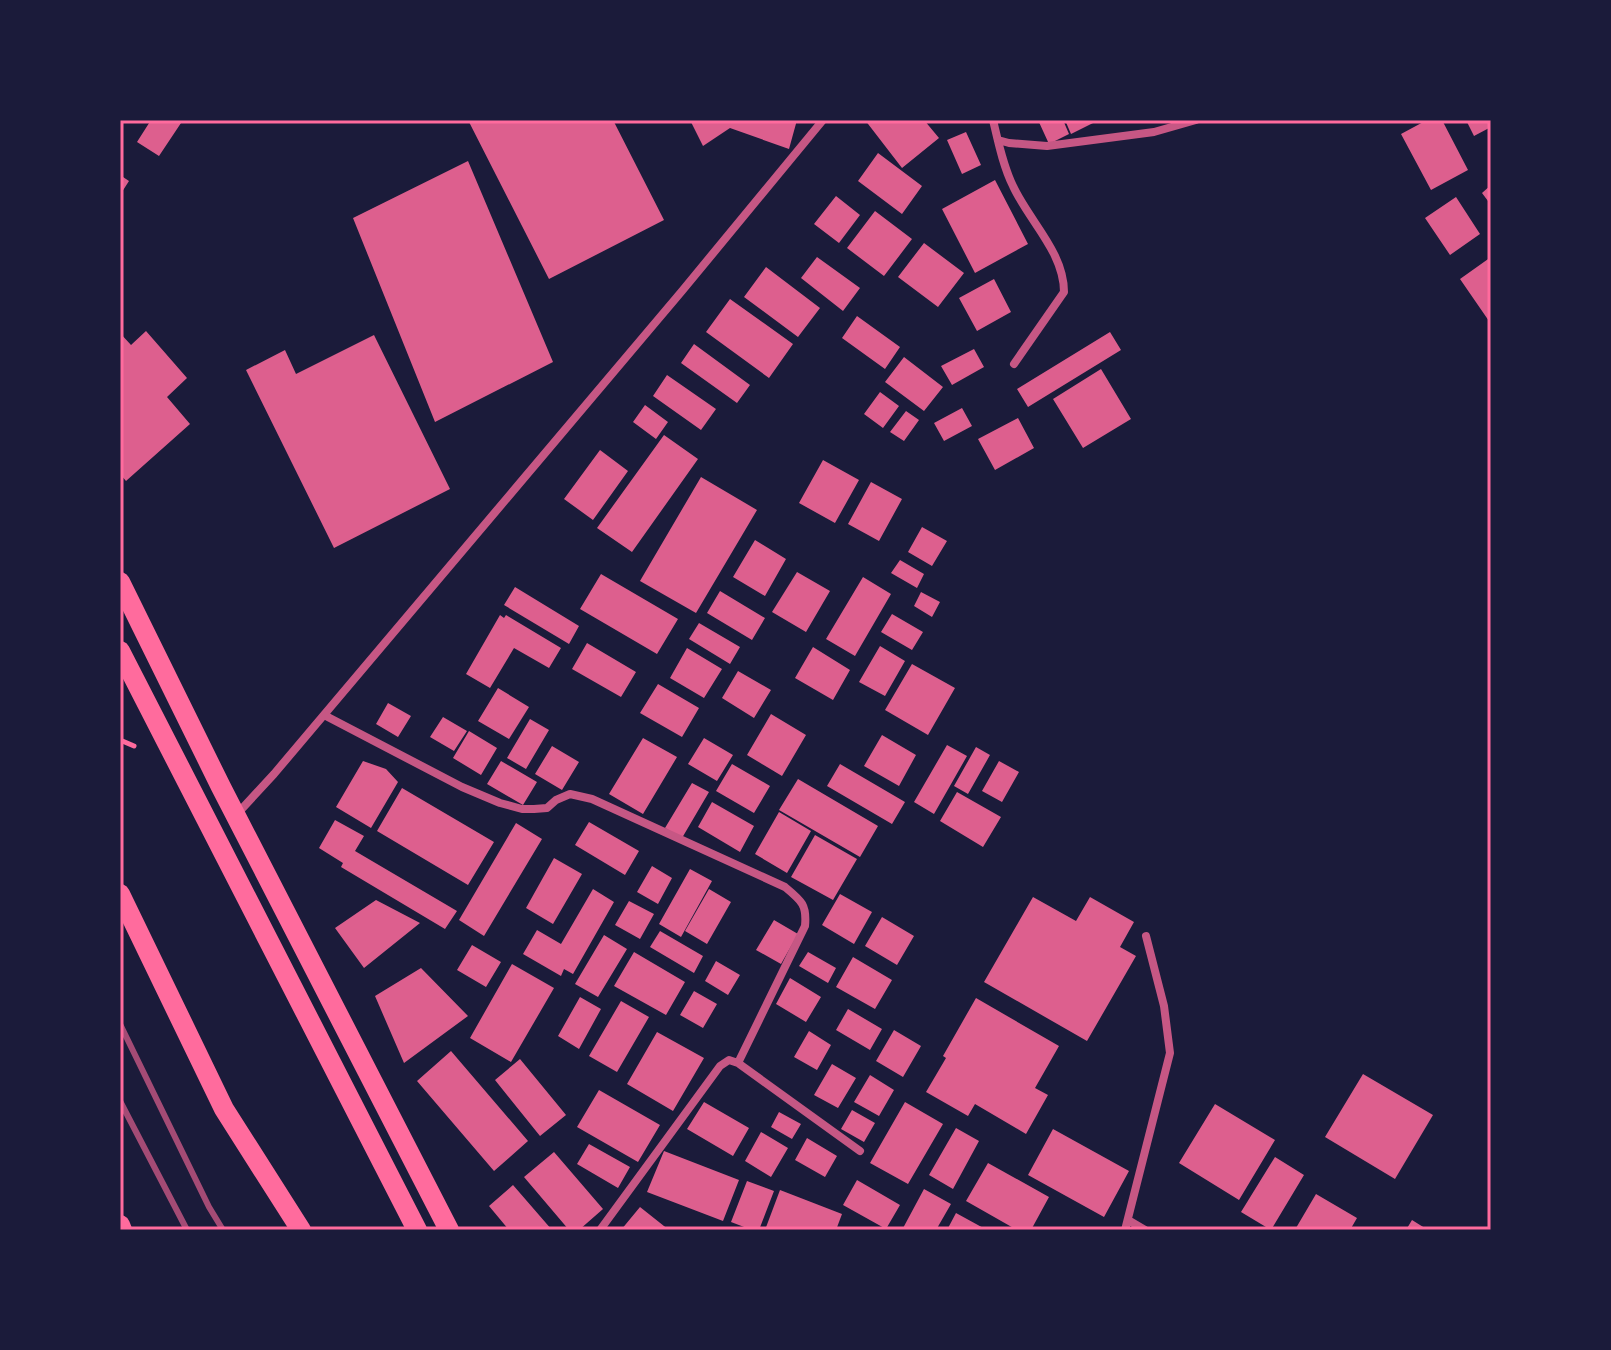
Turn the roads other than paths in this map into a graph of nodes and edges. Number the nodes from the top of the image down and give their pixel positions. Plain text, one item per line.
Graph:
1 (823, 120) edge
2 (993, 120) edge
3 (1196, 120) edge
4 (998, 140) junction
5 (1014, 364) dead end
6 (120, 582) edge
7 (120, 651) edge
8 (324, 715) junction
9 (235, 815) junction
10 (120, 894) edge
11 (1146, 936) dead end
12 (738, 1063) junction
13 (860, 1151) dead end
14 (1128, 1220) junction
15 (301, 1230) edge
16 (417, 1230) edge
17 (449, 1230) edge
18 (600, 1230) edge
19 (1125, 1230) edge
20 (1145, 1230) edge

1 - 8 street
2 - 4 street
3 - 4 street
4 - 5 street
6 - 9 main road
7 - 16 main road
8 - 9 street
8 - 12 street
9 - 17 main road
10 - 15 main road
11 - 14 street
12 - 13 street
12 - 18 street
14 - 19 street
14 - 20 street

